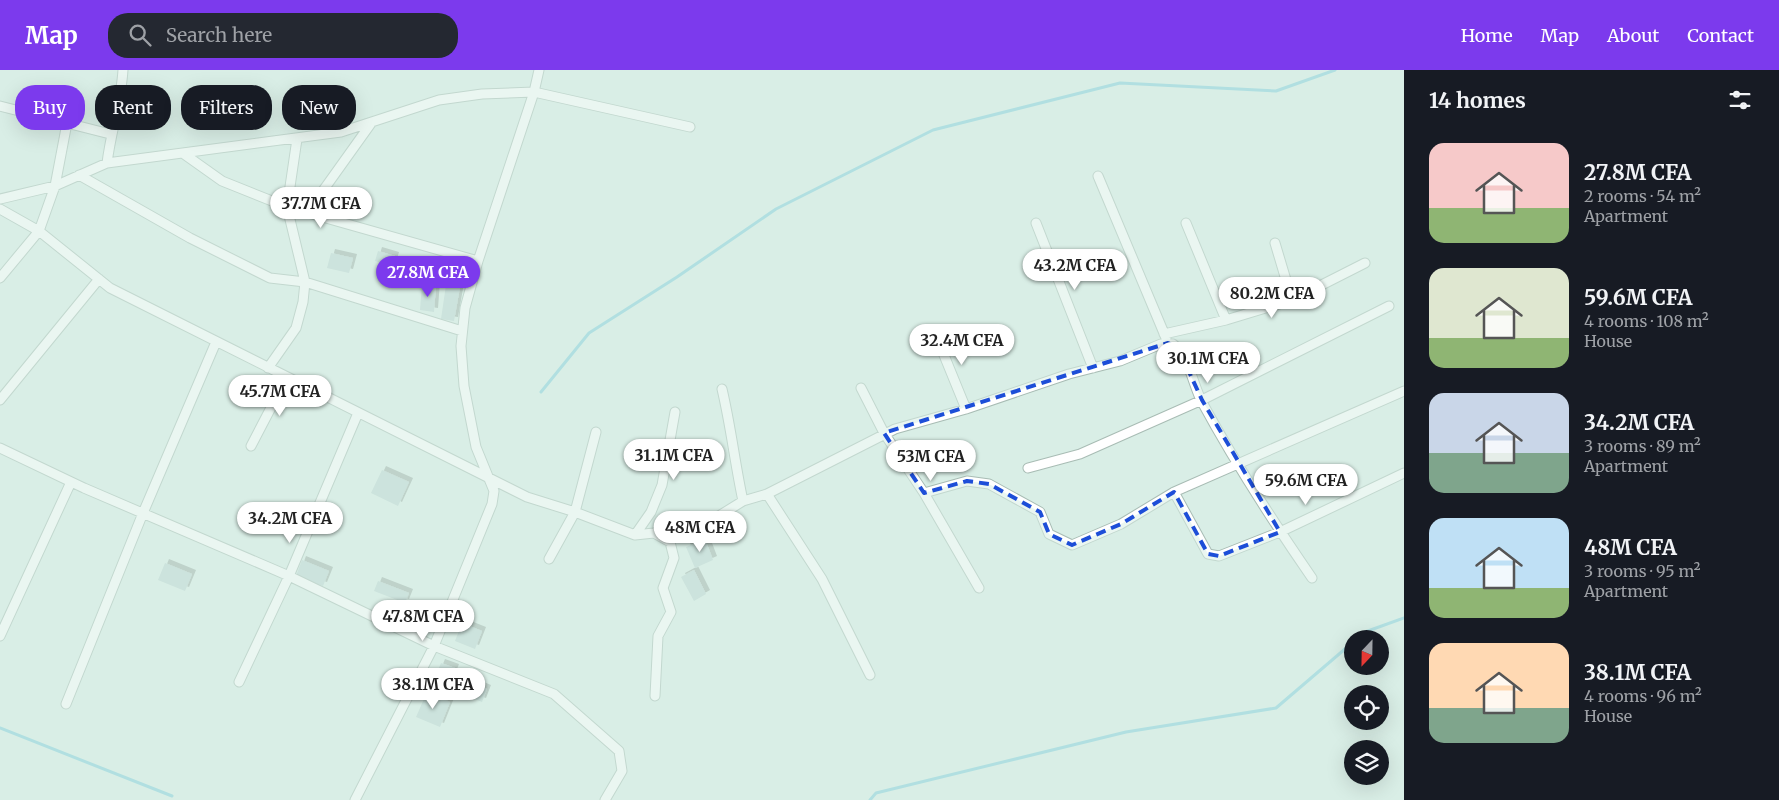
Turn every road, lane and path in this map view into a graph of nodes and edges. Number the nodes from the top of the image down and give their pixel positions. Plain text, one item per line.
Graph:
1 (122, 70) edge
2 (539, 70) edge
3 (534, 92) junction
4 (0, 106) edge
5 (15, 110) edge
6 (372, 122) junction
7 (690, 127) dead end
8 (85, 128) edge
9 (66, 130) edge
10 (110, 134) junction
11 (297, 139) junction
12 (184, 154) junction
13 (107, 163) junction
14 (79, 175) junction
15 (1098, 176) dead end
16 (55, 186) junction
17 (0, 199) edge
18 (287, 207) junction
19 (0, 209) edge
20 (307, 213) junction
21 (1036, 223) dead end
22 (1186, 223) dead end
23 (39, 231) junction
24 (1275, 243) dead end
25 (478, 261) junction
26 (1365, 263) dead end
27 (0, 278) edge
28 (99, 279) junction
29 (305, 282) junction
30 (1292, 300) junction
31 (1389, 306) dead end
32 (1226, 320) junction
33 (462, 330) junction
34 (935, 333) dead end
35 (1164, 334) junction
36 (216, 342) junction
37 (1168, 343) junction
38 (268, 368) junction
39 (1093, 368) junction
40 (286, 377) junction
41 (861, 388) dead end
42 (722, 389) dead end
43 (1404, 391) edge
44 (0, 400) edge
45 (1202, 400) junction
46 (966, 409) junction
47 (675, 412) dead end
48 (358, 413) junction
49 (596, 432) dead end
50 (884, 433) junction
51 (251, 446) dead end
52 (0, 448) edge
53 (1239, 465) junction
54 (1028, 468) dead end
55 (1404, 473) edge
56 (491, 479) junction
57 (71, 482) junction
58 (1174, 492) junction
59 (924, 493) junction
60 (767, 494) junction
61 (743, 501) junction
62 (575, 512) junction
63 (143, 513) junction
64 (1280, 532) junction
65 (654, 534) junction
66 (635, 536) junction
67 (549, 559) dead end
68 (289, 576) junction
69 (1312, 578) dead end
70 (979, 588) dead end
71 (0, 636) edge
72 (434, 646) junction
73 (870, 675) dead end
74 (240, 682) dead end
75 (655, 696) dead end
76 (66, 704) dead end
77 (355, 800) edge
78 (605, 800) edge

1 - 10 street
2 - 3 street
3 - 6 street
3 - 7 street
3 - 25 street
4 - 5 street
6 - 11 street
6 - 20 street
8 - 10 street
9 - 16 street
10 - 13 street
11 - 12 street
11 - 18 street
12 - 13 street
12 - 18 street
13 - 14 street
14 - 16 street
14 - 29 street
15 - 35 street
16 - 17 street
16 - 23 street
18 - 20 street
18 - 29 street
19 - 23 street
20 - 25 street
21 - 39 street
22 - 32 street
23 - 27 street
23 - 28 street
24 - 30 street
25 - 33 street
26 - 30 street
28 - 36 street
28 - 44 street
29 - 33 street
29 - 38 street
30 - 32 street
31 - 45 street
32 - 35 street
33 - 56 street
34 - 46 street
35 - 37 street
36 - 38 street
36 - 63 street
37 - 39 street
37 - 45 street
38 - 40 street
39 - 46 street
40 - 48 street
40 - 51 street
41 - 50 street
42 - 61 street
43 - 53 street
45 - 53 street
45 - 54 street
46 - 50 street
47 - 66 street
48 - 56 street
48 - 68 street
49 - 62 street
50 - 59 street
50 - 60 street
52 - 57 street
53 - 58 street
53 - 64 street
55 - 64 street
56 - 62 street
56 - 72 street
57 - 63 street
57 - 71 street
58 - 59 street
58 - 64 street
59 - 70 street
60 - 61 street
60 - 73 street
61 - 65 street
62 - 66 street
62 - 67 street
63 - 68 street
63 - 76 street
64 - 69 street
65 - 66 street
65 - 75 street
68 - 72 street
68 - 74 street
72 - 77 street
72 - 78 street

